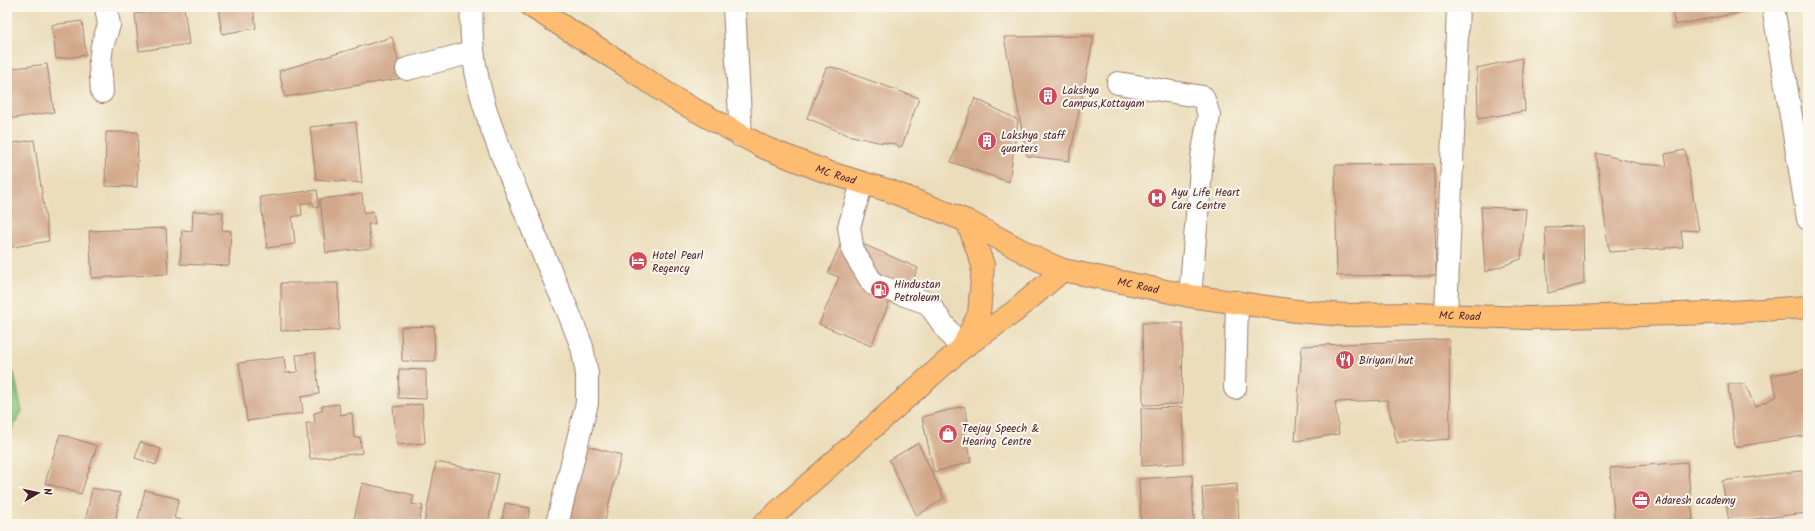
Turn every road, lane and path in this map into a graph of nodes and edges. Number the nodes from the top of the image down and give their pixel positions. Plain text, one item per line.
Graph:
1 (106, 7) edge
2 (472, 7) edge
3 (532, 7) edge
4 (734, 7) edge
5 (1458, 7) edge
6 (1773, 7) edge
7 (473, 52) junction
8 (407, 69) dead end
9 (1118, 83) dead end
10 (102, 92) dead end
11 (742, 136) junction
12 (862, 183) junction
13 (1808, 219) edge
14 (967, 221) junction
15 (1064, 270) junction
16 (1190, 296) junction
17 (1237, 302) junction
18 (1808, 307) edge
19 (1446, 315) junction
20 (961, 349) junction
21 (1235, 388) dead end
22 (557, 524) edge
23 (764, 524) edge

1 - 10 street
2 - 7 street
3 - 11 highway, MC Road
4 - 11 street
5 - 19 street
6 - 13 street
7 - 8 street
7 - 22 street
9 - 16 street
11 - 12 highway, MC Road
12 - 14 highway, MC Road
12 - 20 street
14 - 15 highway, MC Road
14 - 20 highway
15 - 16 highway, MC Road
15 - 20 highway
16 - 17 highway, MC Road
17 - 19 highway, MC Road
17 - 21 street
18 - 19 highway, MC Road
20 - 23 highway

